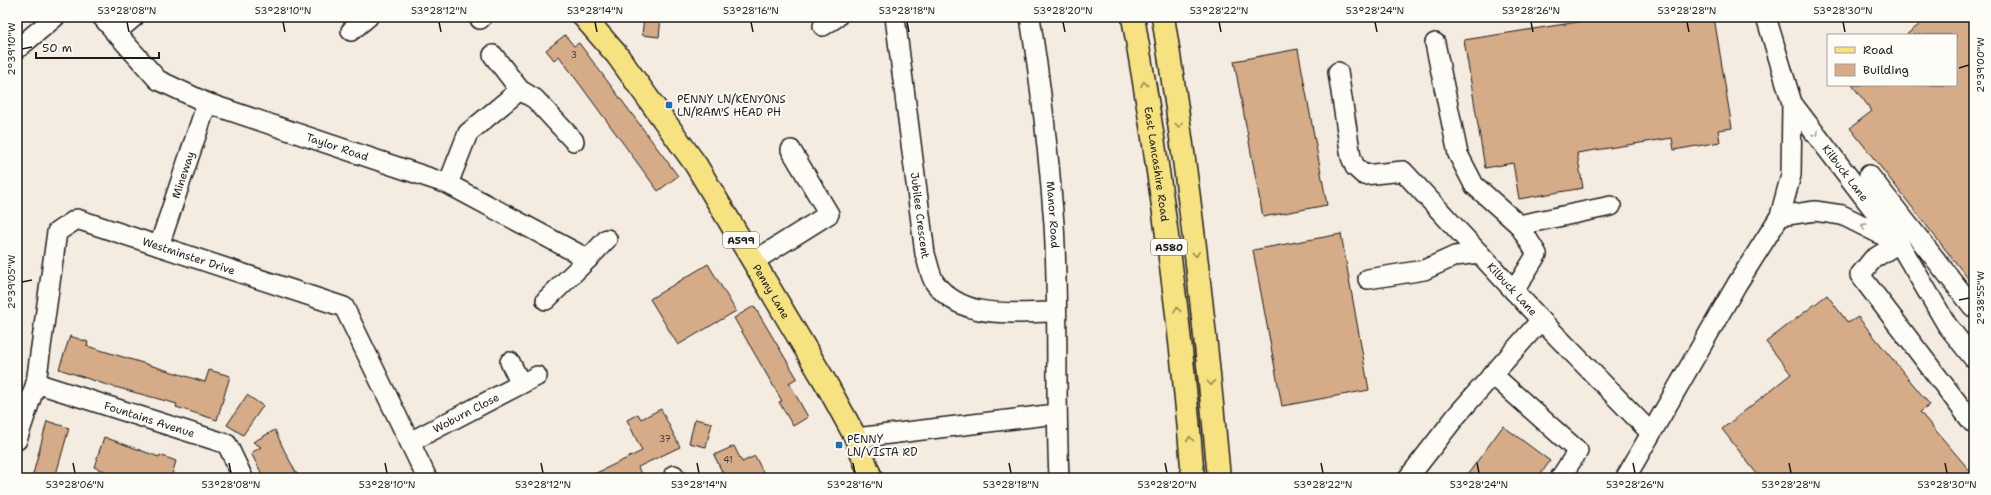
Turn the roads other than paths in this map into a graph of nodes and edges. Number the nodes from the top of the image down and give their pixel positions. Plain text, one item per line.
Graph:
1 (55, 17) edge
2 (102, 17) edge
3 (134, 17) edge
4 (368, 17) edge
5 (479, 17) edge
6 (482, 17) edge
7 (584, 17) edge
8 (895, 17) edge
9 (1030, 17) edge
10 (1133, 17) edge
11 (1163, 17) edge
12 (1766, 17) edge
13 (351, 31) dead end
14 (115, 33) junction
15 (1435, 43) dead end
16 (17, 49) edge
17 (493, 55) dead end
18 (1338, 72) dead end
19 (527, 95) junction
20 (1792, 103) junction
21 (207, 104) junction
22 (574, 141) dead end
23 (791, 150) dead end
24 (1870, 175) dead end
25 (448, 184) junction
26 (1611, 206) dead end
27 (1780, 216) junction
28 (1519, 225) junction
29 (607, 239) dead end
30 (1898, 243) junction
31 (159, 246) junction
32 (1479, 253) junction
33 (588, 259) junction
34 (754, 261) junction
35 (1368, 280) dead end
36 (1514, 291) junction
37 (546, 300) dead end
38 (1974, 307) edge
39 (1056, 312) junction
40 (1541, 320) junction
41 (1947, 324) junction
42 (1974, 359) edge
43 (510, 362) dead end
44 (1492, 374) junction
45 (36, 382) junction
46 (1056, 414) junction
47 (1974, 422) edge
48 (1651, 433) junction
49 (856, 438) junction
50 (17, 440) edge
51 (410, 442) junction
52 (1626, 477) dead end
53 (243, 478) edge
54 (427, 478) edge
55 (871, 478) edge
56 (1059, 478) edge
57 (1193, 478) edge
58 (1220, 478) edge
59 (1408, 478) edge
60 (1560, 478) edge

1 - 16 street
2 - 14 street, Taylor Road
3 - 14 street
4 - 13 street
5 - 6 street
7 - 34 main road, Penny Lane / A599
8 - 39 street, Jubilee Crescent
9 - 39 street, Manor Road
57 -> 10 main road, East Lancashire Road / A580
11 -> 58 main road, A580
12 - 20 street, Kilbuck Lane
14 - 21 street, Taylor Road
15 - 28 street
17 - 19 street
18 - 32 street, Kilbuck Lane
19 - 22 street
19 - 25 street
20 - 27 street, Kilbuck Lane
20 -> 30 street, Kilbuck Lane
21 - 25 street, Taylor Road
21 - 31 street, Mineway
23 - 34 street
24 - 38 street
25 - 33 street, Taylor Road
26 - 28 street
30 -> 27 street
27 - 48 street, Kilbuck Lane
28 - 36 street
29 - 33 street
30 - 41 street, Kilbuck Lane
30 - 47 street
31 - 45 street, Westminster Drive
31 - 51 street, Westminster Drive
32 - 35 street
32 - 36 street, Kilbuck Lane
33 - 37 street
34 - 49 main road, Penny Lane / A599
36 - 40 street, Kilbuck Lane
38 - 41 street
39 - 46 street, Manor Road
40 - 44 street
40 - 48 street, Kilbuck Lane
41 - 42 street, Kilbuck Lane
43 - 51 street, Woburn Close
44 - 59 street
44 - 60 street
45 - 50 street, Westminster Drive
45 - 53 street, Fountains Avenue
46 - 49 street
46 - 56 street, Manor Road
48 - 52 street, Kilbuck Lane
49 - 55 main road, Penny Lane / A599
51 - 54 street, Westminster Drive

